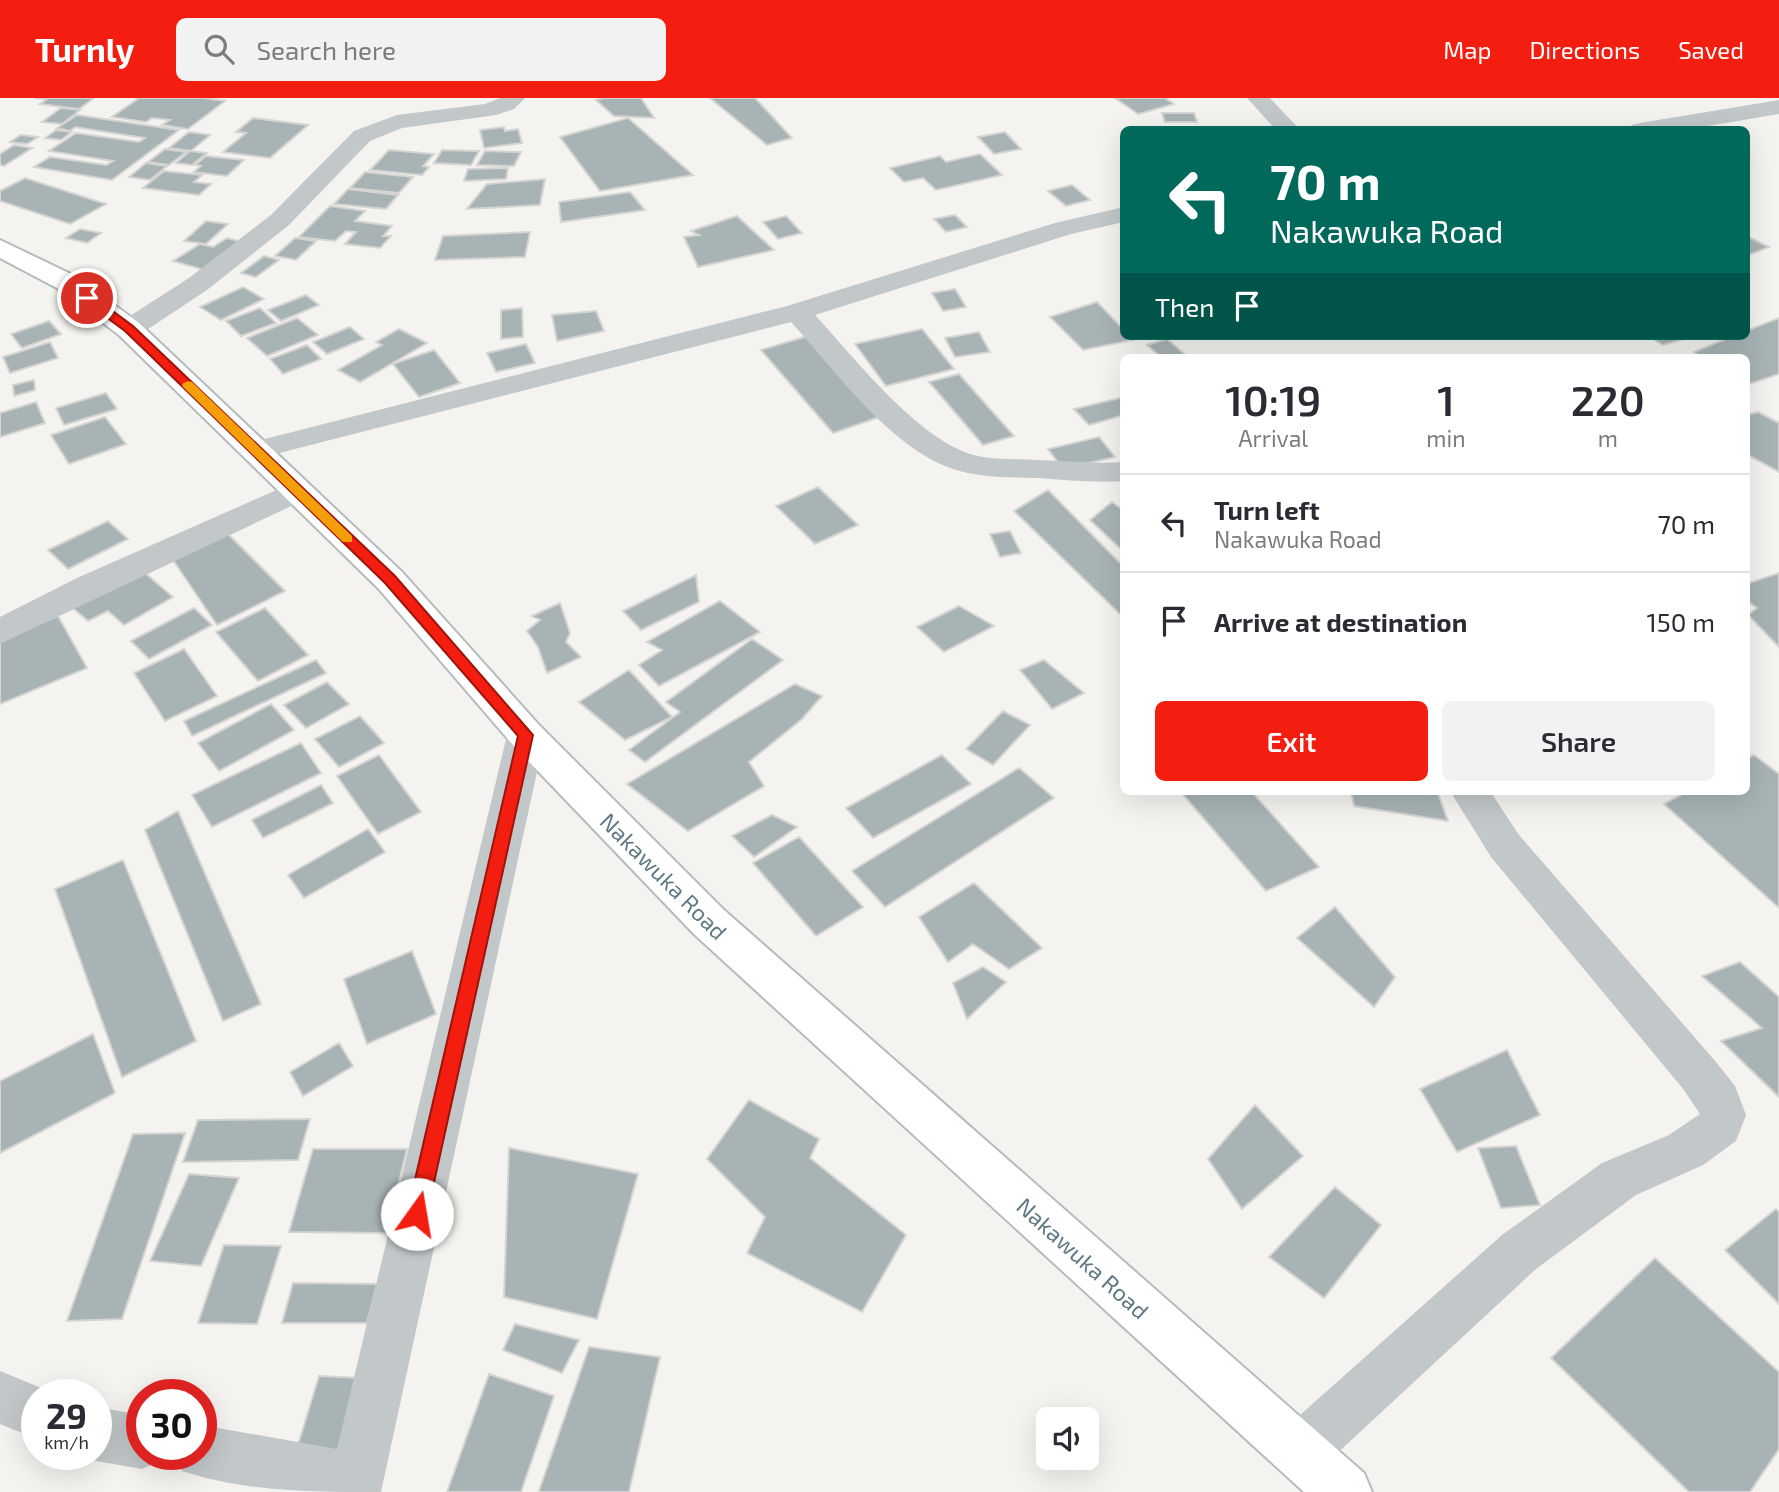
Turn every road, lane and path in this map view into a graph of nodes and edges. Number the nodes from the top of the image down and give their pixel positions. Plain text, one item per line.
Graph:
1 (514, 98) edge
2 (1258, 98) edge
3 (1694, 98) edge
4 (1779, 107) edge
5 (1724, 115) junction
6 (1285, 126) edge
7 (1662, 126) edge
8 (1120, 215) edge
9 (0, 248) edge
10 (797, 312) junction
11 (129, 329) junction
12 (256, 450) junction
13 (1120, 471) edge
14 (297, 491) junction
15 (0, 632) edge
16 (526, 735) junction
17 (1472, 795) edge
18 (0, 1397) edge
19 (21, 1406) edge
20 (1300, 1451) junction
21 (217, 1456) edge
22 (355, 1486) edge
23 (1345, 1492) edge

1 - 11 street
2 - 6 street
3 - 5 street
4 - 5 street
5 - 7 street
8 - 10 street
9 - 11 main road, Nakawuka Road
10 - 12 street
10 - 13 street
11 - 12 main road, Nakawuka Road
12 - 14 main road, Nakawuka Road
14 - 15 street
14 - 16 main road, Nakawuka Road
16 - 20 main road, Nakawuka Road
16 - 22 street
17 - 20 street
18 - 19 street
20 - 23 main road, Nakawuka Road
21 - 22 street

